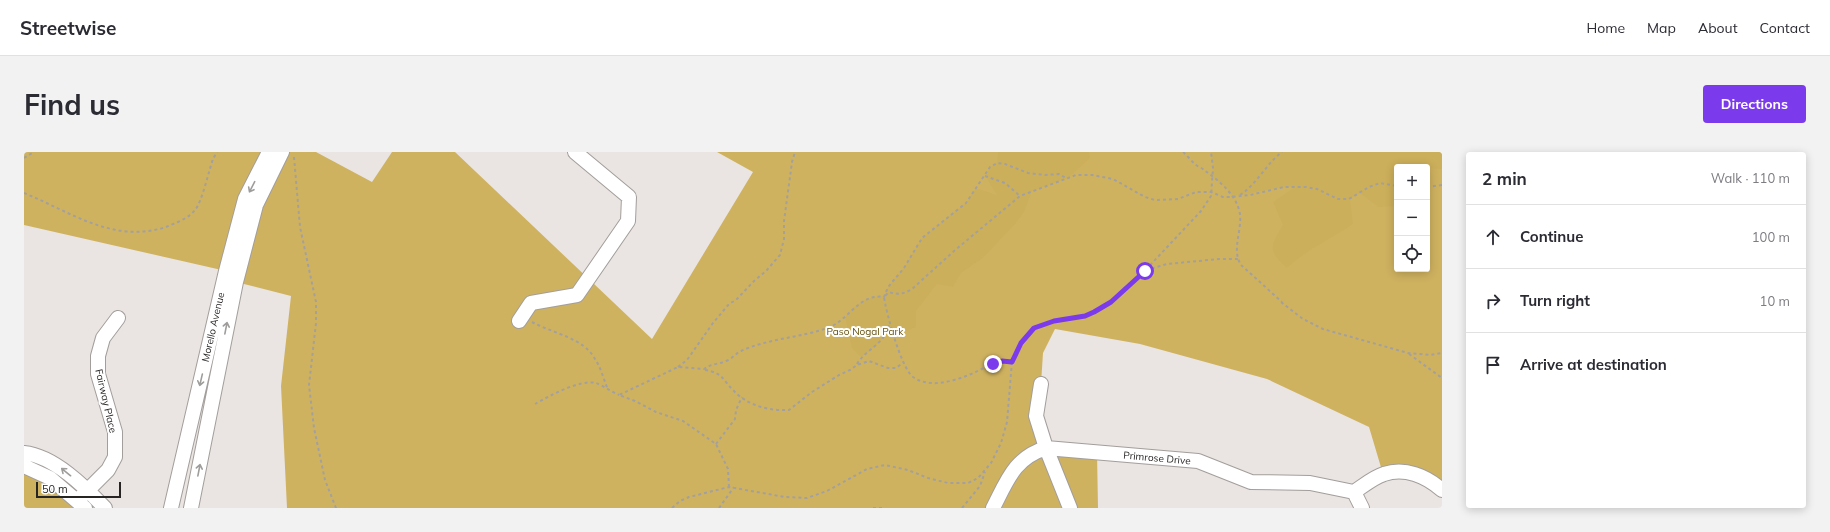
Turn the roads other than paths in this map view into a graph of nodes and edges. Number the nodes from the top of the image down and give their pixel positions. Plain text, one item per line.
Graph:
1 (269, 152) edge
2 (282, 152) edge
3 (575, 152) edge
4 (118, 318) dead end
5 (520, 319) road end
6 (1041, 384) dead end
7 (1046, 448) junction
8 (24, 453) edge
9 (24, 466) edge
10 (88, 490) junction
11 (1442, 490) edge
12 (1354, 492) junction
13 (82, 504) edge
14 (104, 508) edge
15 (172, 508) edge
16 (191, 508) edge
17 (993, 508) edge
18 (1070, 508) edge
19 (1362, 508) edge

1 -> 15 street, Morello Avenue
16 -> 2 street, Morello Avenue
3 - 5 street
4 - 10 street, Fairway Place
6 - 7 street
7 - 12 street, Primrose Drive
7 - 17 street
7 - 18 street
10 -> 8 street
9 - 13 street
10 - 13 street, Fairway Place
10 - 14 street
11 - 12 street
12 - 19 street

